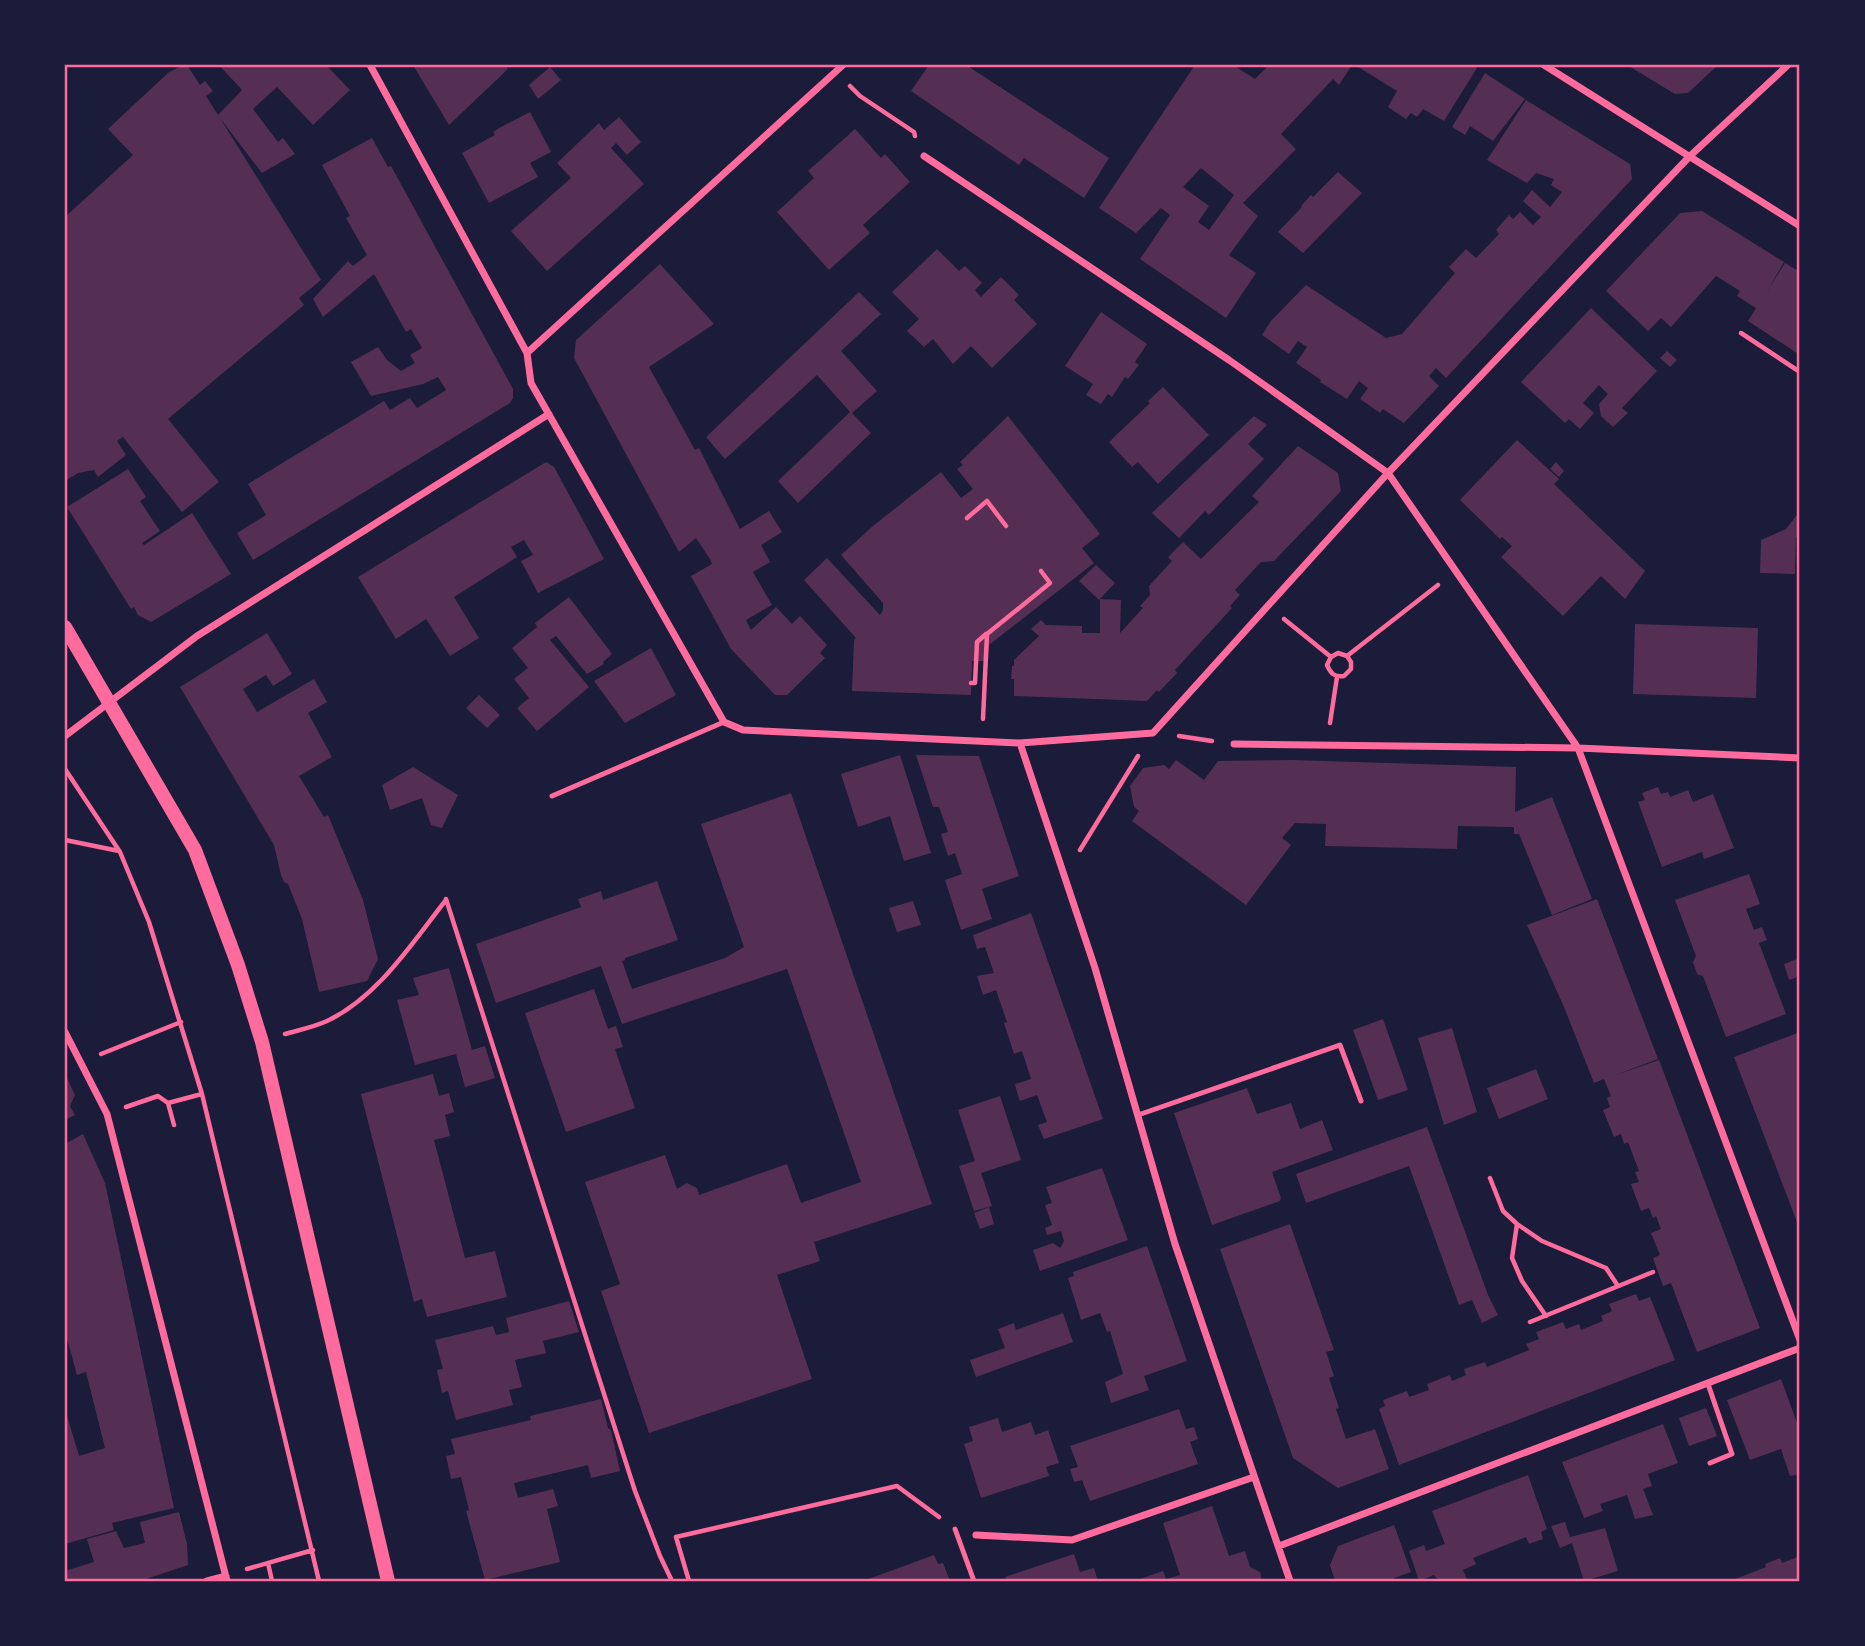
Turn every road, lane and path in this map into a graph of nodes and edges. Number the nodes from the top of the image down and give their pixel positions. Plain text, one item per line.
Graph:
1 (370, 65) edge
2 (843, 65) edge
3 (1544, 65) edge
4 (1788, 65) edge
5 (836, 72) junction
6 (924, 156) joint
7 (1690, 156) junction
8 (1800, 226) edge
9 (1741, 334) dead end
10 (527, 353) junction
11 (1800, 372) edge
12 (549, 414) junction
13 (1388, 473) junction
14 (967, 518) dead end
15 (1006, 526) dead end
16 (1041, 571) dead end
17 (1456, 571) junction
18 (1268, 606) junction
19 (65, 627) edge
20 (987, 634) junction
21 (1348, 656) junction
22 (1331, 657) junction
23 (1338, 677) junction
24 (985, 684) junction
25 (110, 704) junction
26 (724, 722) junction
27 (1153, 733) junction
28 (65, 736) edge
29 (982, 741) junction
30 (1020, 743) junction
31 (1234, 744) joint
32 (1326, 745) junction
33 (1578, 748) junction
34 (1800, 758) edge
35 (65, 769) edge
36 (552, 796) dead end
37 (65, 841) edge
38 (120, 852) junction
39 (1063, 876) junction
40 (181, 1022) junction
41 (65, 1032) edge
42 (262, 1042) junction
43 (81, 1063) junction
44 (202, 1094) junction
45 (1361, 1101) dead end
46 (168, 1102) junction
47 (107, 1114) junction
48 (1138, 1115) junction
49 (174, 1125) dead end
50 (1490, 1178) dead end
51 (1517, 1224) junction
52 (1653, 1272) dead end
53 (1618, 1286) junction
54 (1546, 1316) junction
55 (1530, 1322) dead end
56 (1800, 1340) edge
57 (1800, 1348) edge
58 (1708, 1384) junction
59 (1710, 1463) dead end
60 (1254, 1476) junction
61 (955, 1529) joint
62 (976, 1535) dead end
63 (1279, 1546) junction
64 (313, 1550) junction
65 (268, 1563) junction
66 (226, 1578) edge
67 (207, 1581) edge
68 (272, 1581) edge
69 (319, 1581) edge
70 (388, 1581) edge
71 (672, 1581) edge
72 (689, 1581) edge
73 (974, 1581) edge
74 (1290, 1581) edge

1 - 10 street
2 - 5 street
3 - 7 street
4 - 7 street
5 - 6 path
5 - 10 street
6 - 13 street
7 - 8 street
7 - 13 street
9 - 11 path
10 - 12 street
12 - 25 street
12 - 26 street
13 - 17 street
13 - 18 street
14 - 15 path
16 - 20 path
17 - 21 path
17 - 33 street
18 - 22 path
18 - 27 street
19 - 25 main road
20 - 24 path
20 - 24 path
21 - 22 path
21 - 23 path
22 - 23 path
23 - 32 path
24 - 29 path
25 - 28 street
25 - 42 main road
26 - 29 street
26 - 36 lane
27 - 30 street
27 - 31 path
27 - 39 path
29 - 30 street
30 - 39 street
31 - 32 street
32 - 33 street
33 - 34 street
33 - 56 street
35 - 38 path
37 - 38 path
38 - 40 path
39 - 48 street
40 - 43 path
40 - 44 path
41 - 43 street
42 - 70 main road
42 - 71 path
43 - 47 street
44 - 46 path
44 - 64 path
45 - 48 lane
46 - 47 path
46 - 49 path
47 - 66 street
48 - 60 street
50 - 51 path
51 - 53 path
51 - 54 path
52 - 53 path
53 - 54 path
54 - 55 path
57 - 58 street
58 - 59 lane
58 - 63 street
60 - 62 street
60 - 63 street
61 - 72 path
61 - 73 lane
63 - 74 street
64 - 65 path
64 - 69 path
65 - 66 path
65 - 68 path
66 - 67 street

